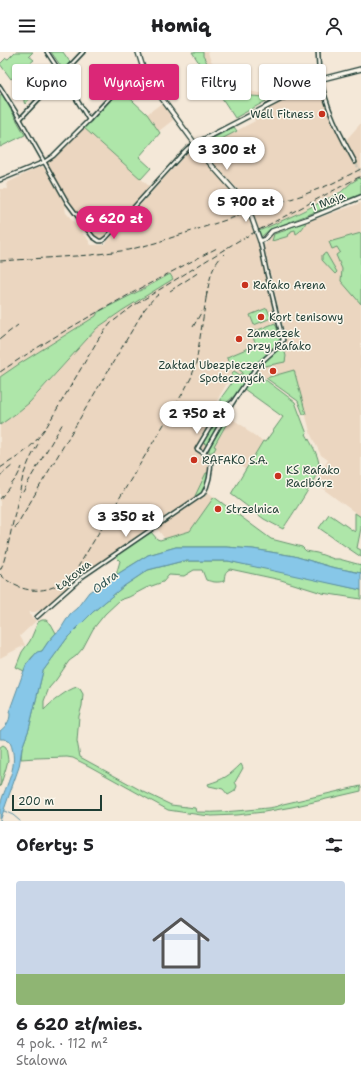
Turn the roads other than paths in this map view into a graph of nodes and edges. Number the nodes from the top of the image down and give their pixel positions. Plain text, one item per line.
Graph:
1 (47, 52) edge
2 (83, 52) edge
3 (138, 52) edge
4 (318, 52) edge
5 (55, 64) edge
6 (72, 64) edge
7 (142, 64) edge
8 (318, 64) edge
9 (361, 69) edge
10 (326, 78) edge
11 (0, 86) edge
12 (326, 97) edge
13 (38, 100) edge
14 (77, 100) edge
15 (108, 100) edge
16 (163, 100) edge
17 (280, 100) edge
18 (20, 119) junction
19 (89, 120) junction
20 (195, 144) junction
21 (44, 162) junction
22 (355, 162) tunnel mouth
23 (0, 180) edge
24 (361, 197) edge
25 (260, 241) junction
26 (232, 402) junction
27 (224, 409) junction
28 (219, 412) junction
29 (227, 414) junction
30 (204, 453) junction
31 (37, 617) dead end

1 - 5 street
2 - 6 street
3 - 7 main road, Łąkowa
4 - 8 street
9 - 10 main road
11 - 18 street
12 - 22 street
13 - 18 street
14 - 19 street
15 - 19 street
16 - 20 main road, Łąkowa
17 - 20 main road
18 - 21 street
19 - 21 street
20 - 21 street
20 - 25 main road, Łąkowa
21 - 23 street
24 - 25 main road, 1 Maja
25 - 26 street, Łąkowa
26 - 27 street, Łąkowa
26 - 29 street, Łąkowa
27 - 28 street, Łąkowa
27 - 29 street
28 - 29 street
28 - 30 street, Łąkowa
29 - 30 street, Łąkowa
30 - 31 street, Łąkowa

